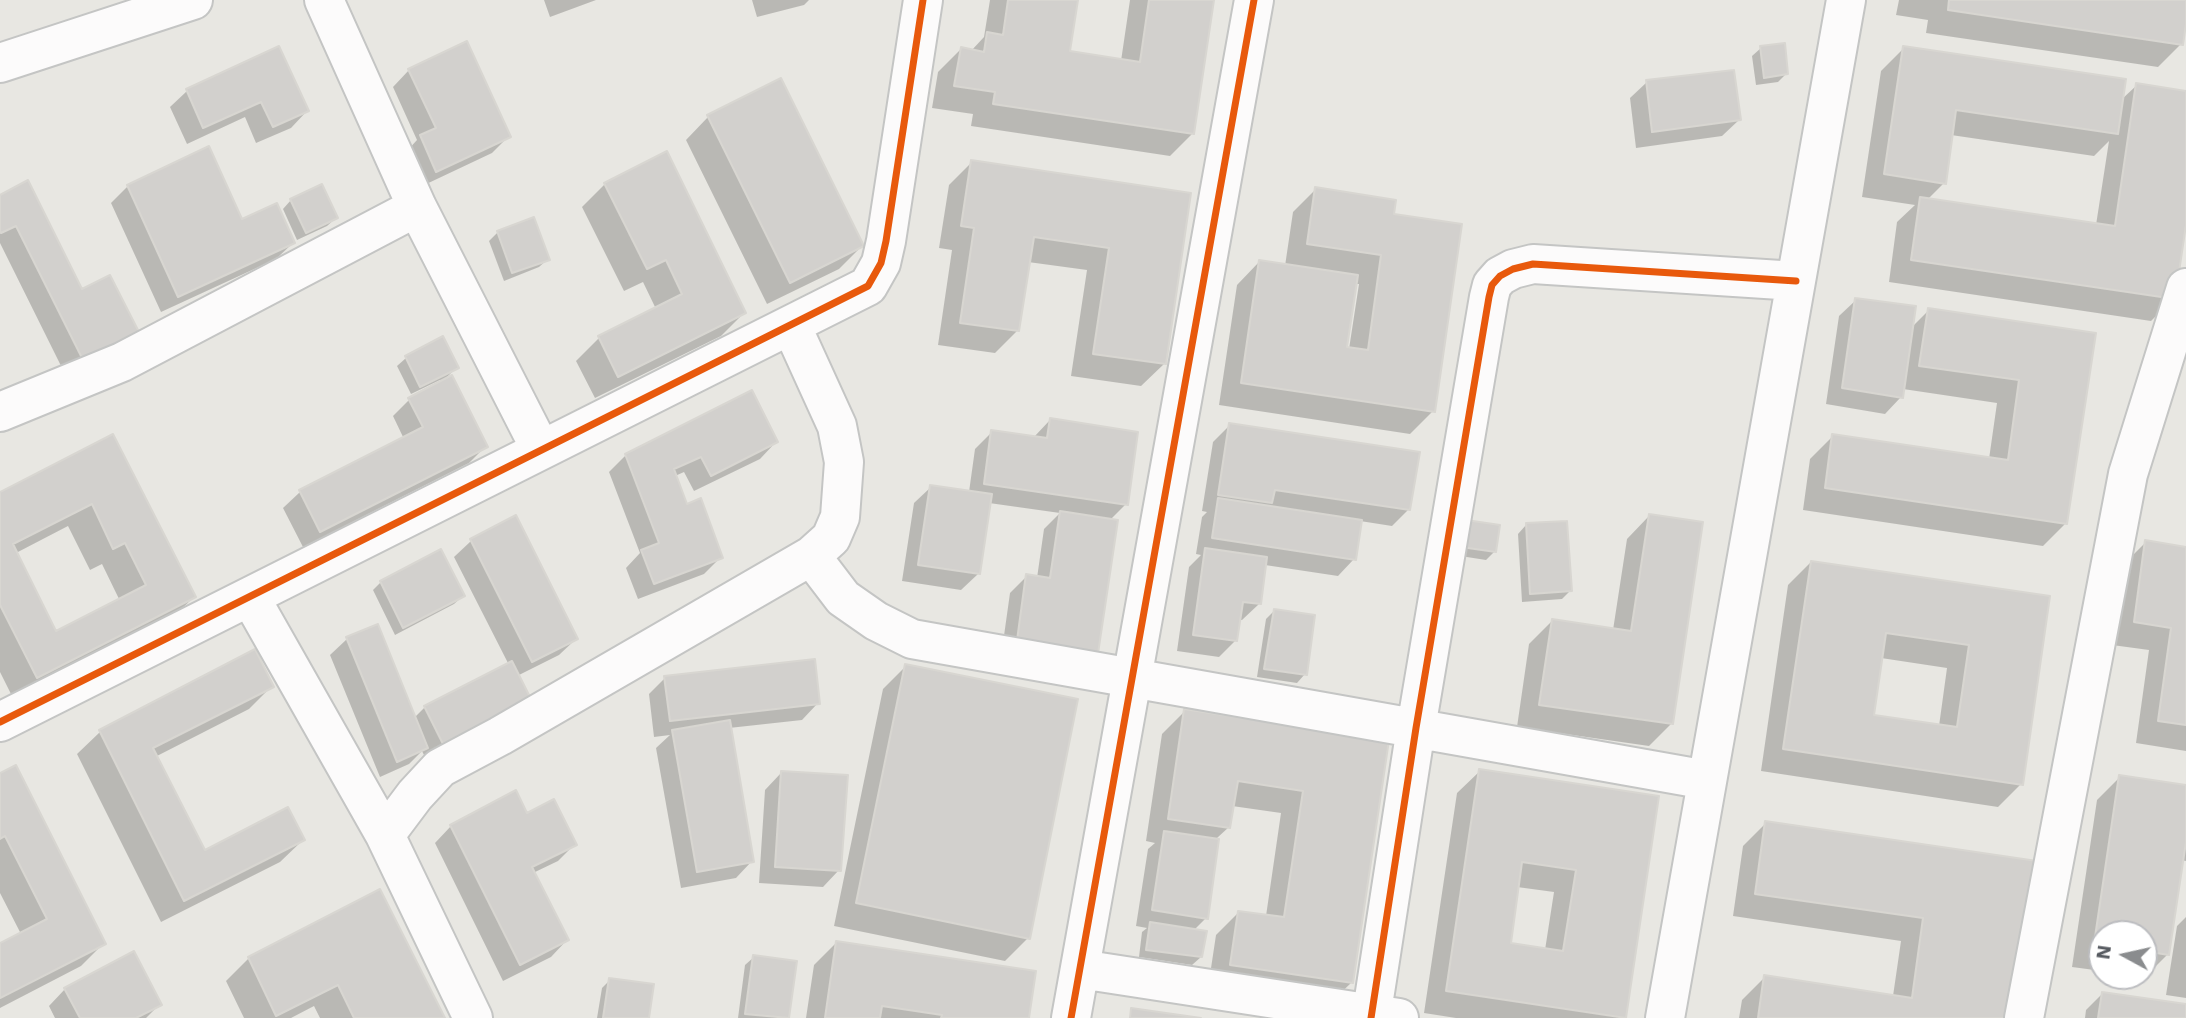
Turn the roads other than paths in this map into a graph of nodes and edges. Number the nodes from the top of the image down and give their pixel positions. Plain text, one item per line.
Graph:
1 (194, 0) edge
2 (324, 0) edge
3 (923, 0) edge
4 (1254, 0) edge
5 (1846, 0) edge
6 (0, 63) edge
7 (417, 207) junction
8 (1796, 281) junction
9 (2186, 288) edge
10 (791, 325) junction
11 (0, 412) edge
12 (541, 450) junction
13 (811, 556) junction
14 (250, 597) junction
15 (1132, 678) junction
16 (0, 722) edge
17 (1416, 728) junction
18 (1707, 780) junction
19 (385, 835) junction
20 (1080, 969) junction
21 (1380, 1017) edge
22 (473, 1018) edge
23 (1071, 1018) edge
24 (1665, 1018) edge
25 (2024, 1018) edge

1 - 6 street
2 - 7 street
3 - 10 street
4 - 15 street
5 - 8 street
7 - 11 street
7 - 12 street
8 - 17 street
8 - 18 street
9 - 25 street
10 - 12 street
10 - 13 street
12 - 14 street
13 - 15 street
13 - 19 street
14 - 16 street
14 - 19 street
15 - 17 street
15 - 20 street
17 - 18 street
17 - 21 street
18 - 24 street
19 - 22 street
20 - 21 street
20 - 23 street

